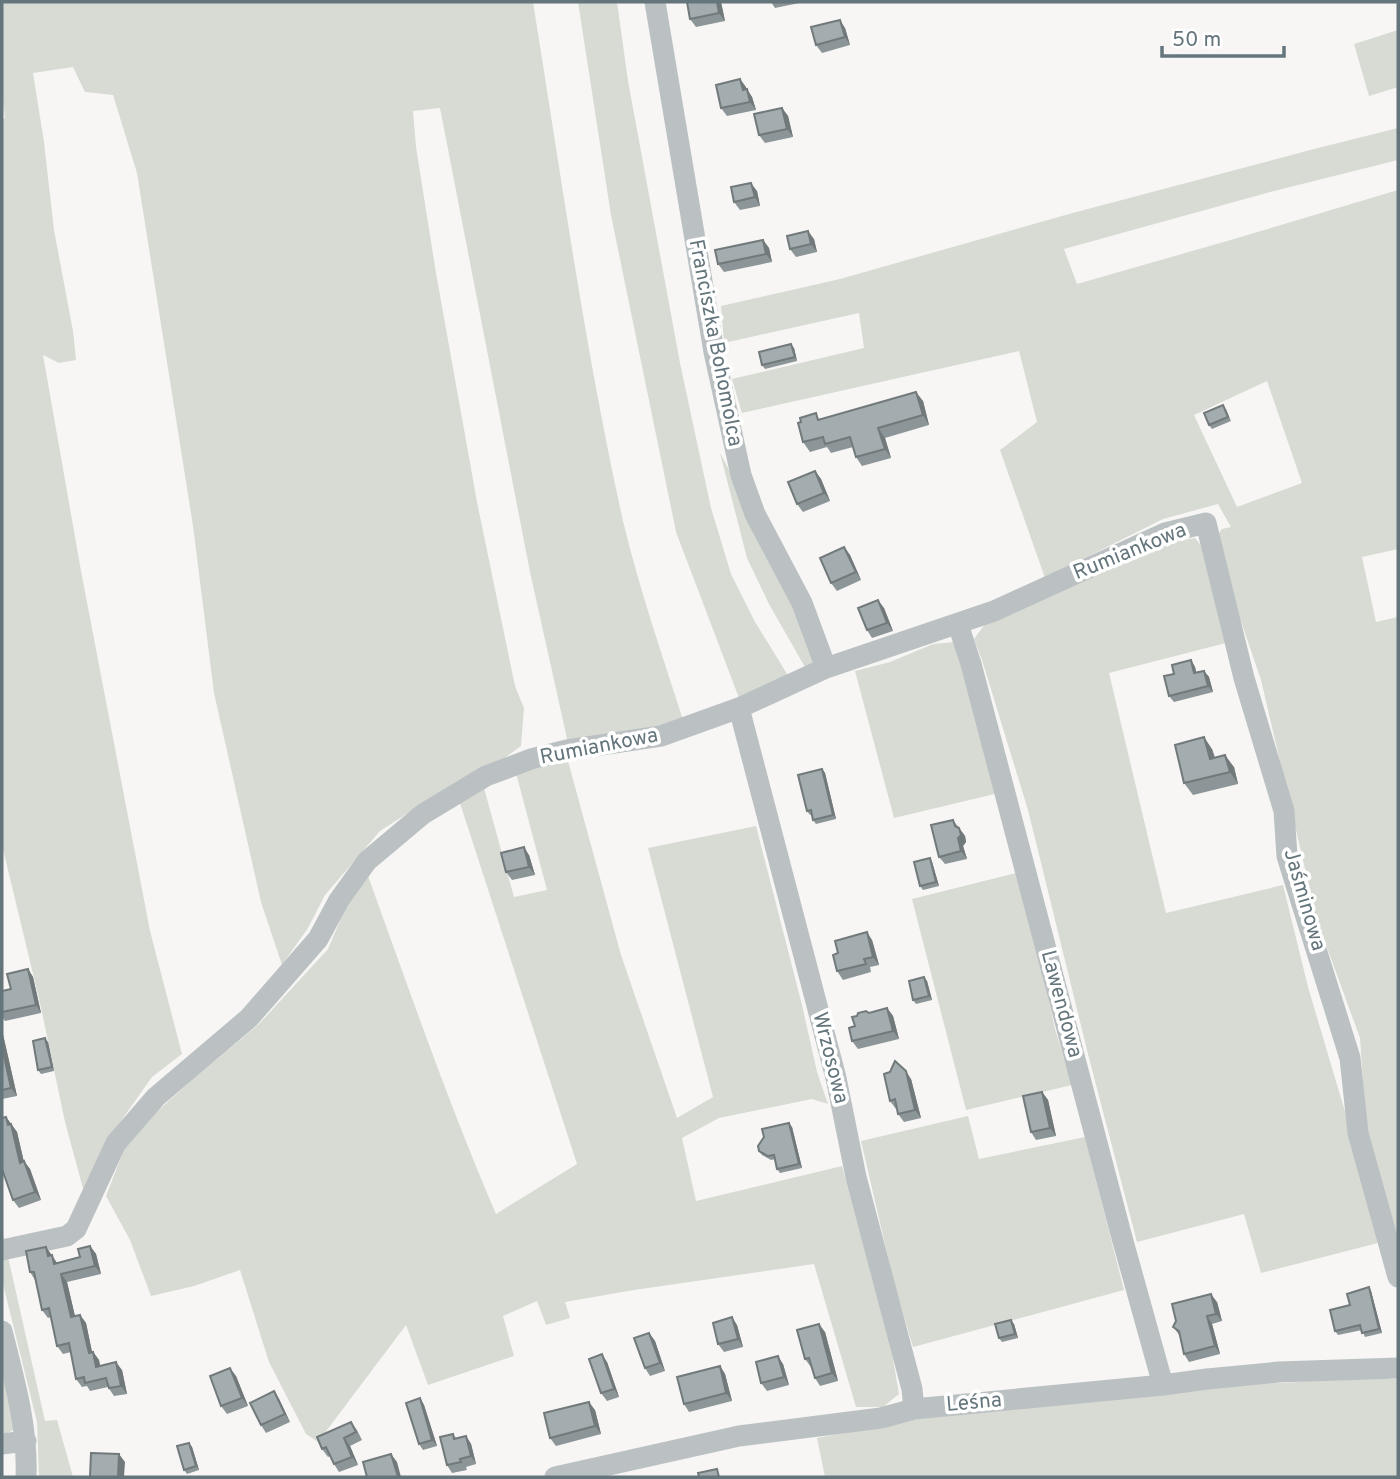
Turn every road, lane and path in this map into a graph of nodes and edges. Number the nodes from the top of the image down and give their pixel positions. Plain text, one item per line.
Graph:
1 (655, 2) edge
2 (1206, 523) joint
3 (958, 624) junction
4 (826, 668) junction
5 (739, 708) junction
6 (2, 1250) edge
7 (1398, 1277) edge
8 (2, 1331) edge
9 (1398, 1368) edge
10 (1163, 1385) junction
11 (914, 1409) junction
12 (26, 1441) junction
13 (2, 1444) edge
14 (26, 1477) edge
15 (555, 1477) edge

1 - 4 street, Franciszka Bohomolca
2 - 3 street, Rumiankowa
2 - 7 street, Jaśminowa
3 - 4 street, Rumiankowa
3 - 10 street, Lawendowa
4 - 5 street, Rumiankowa
5 - 6 street, Rumiankowa
5 - 11 street, Wrzosowa
8 - 12 street
9 - 10 street, Leśna
10 - 11 street, Leśna
11 - 15 street, Leśna
12 - 13 street
12 - 14 street

